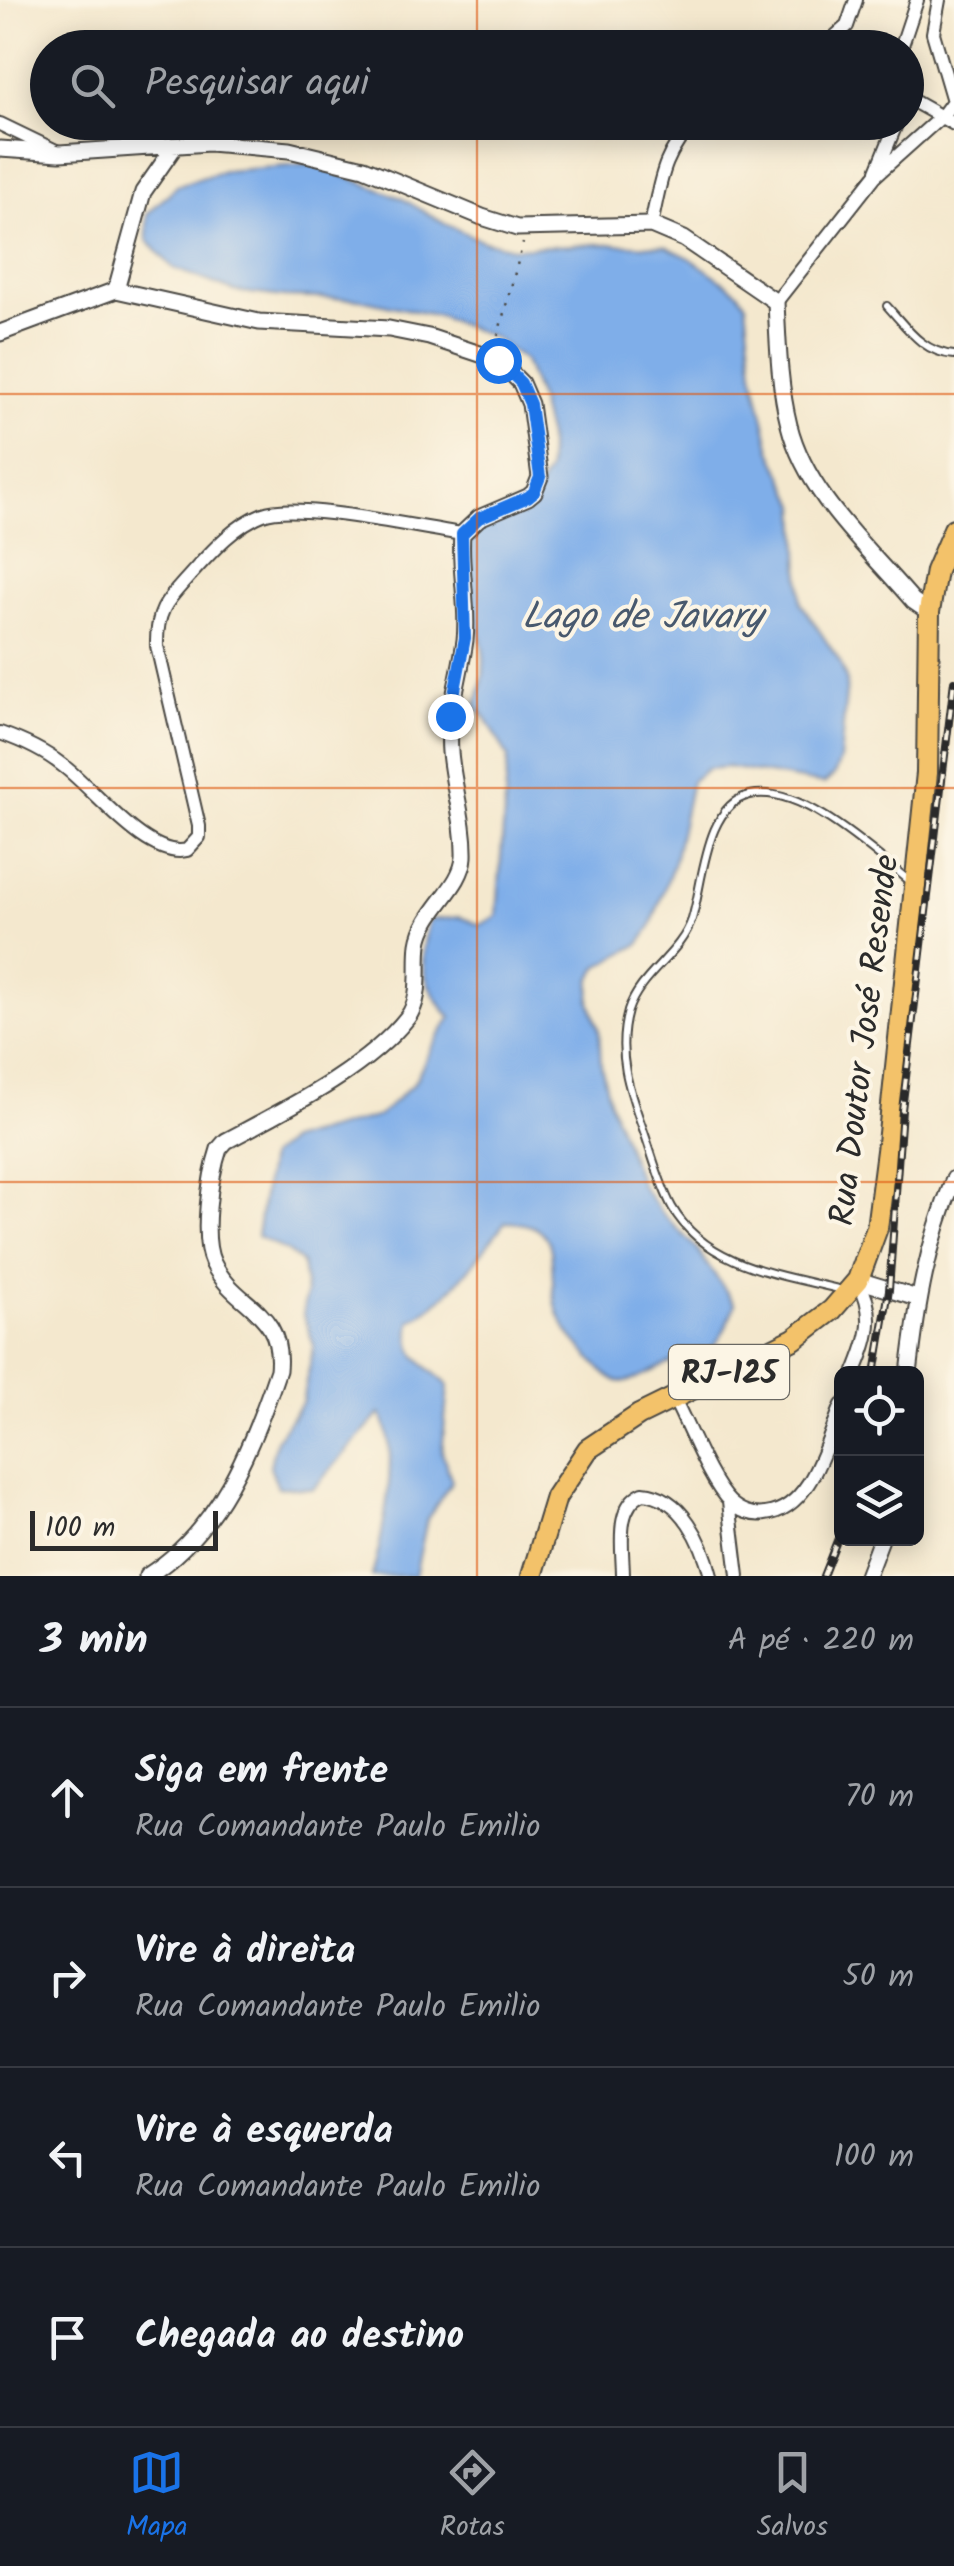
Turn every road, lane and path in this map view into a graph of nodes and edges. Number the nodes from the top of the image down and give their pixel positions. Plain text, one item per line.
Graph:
1 (856, 0) edge
2 (916, 0) edge
3 (939, 0) edge
4 (842, 30) edge
5 (907, 30) edge
6 (953, 101) edge
7 (924, 107) edge
8 (948, 120) edge
9 (0, 124) edge
10 (30, 138) edge
11 (924, 138) edge
12 (33, 140) edge
13 (677, 140) edge
14 (889, 140) edge
15 (922, 140) edge
16 (175, 146) junction
17 (0, 149) edge
18 (60, 153) junction
19 (875, 176) junction
20 (651, 225) junction
21 (523, 240) dead end
22 (116, 290) junction
23 (776, 302) junction
24 (887, 306) dead end
25 (0, 334) edge
26 (496, 344) dead end
27 (954, 355) edge
28 (954, 528) edge
29 (462, 534) junction
30 (929, 612) junction
31 (0, 733) edge
32 (915, 885) junction
33 (954, 1180) edge
34 (854, 1286) junction
35 (917, 1298) junction
36 (857, 1366) edge
37 (909, 1366) edge
38 (674, 1398) junction
39 (834, 1423) edge
40 (729, 1502) junction
41 (878, 1546) edge
42 (147, 1576) edge
43 (532, 1576) edge
44 (623, 1576) edge
45 (712, 1576) edge
46 (738, 1576) edge
47 (867, 1576) edge

1 - 4 street
2 - 5 street
3 - 6 street
6 - 8 street
7 - 8 street
8 - 11 street
9 - 10 street
12 - 18 street
13 - 20 street
14 - 19 street
15 - 19 street
16 - 18 street
16 - 20 street
16 - 22 street
17 - 18 street
19 - 23 street
20 - 23 street
21 - 26 path
22 - 25 street
22 - 29 street
23 - 30 street
24 - 27 lane
28 - 30 main road, Rua Doutor José Resende / RJ-125
29 - 31 street
29 - 42 street
30 - 32 main road, Rua Doutor José Resende / RJ-125
32 - 34 main road, Rua Doutor José Resende / RJ-125
32 - 34 lane
33 - 35 street
34 - 35 street
34 - 36 street
34 - 38 main road, Rua Doutor José Resende / RJ-125
35 - 37 street
38 - 40 street
38 - 43 main road, Rua Doutor José Resende / RJ-125
39 - 40 street
40 - 46 street
41 - 47 street
44 - 45 street

